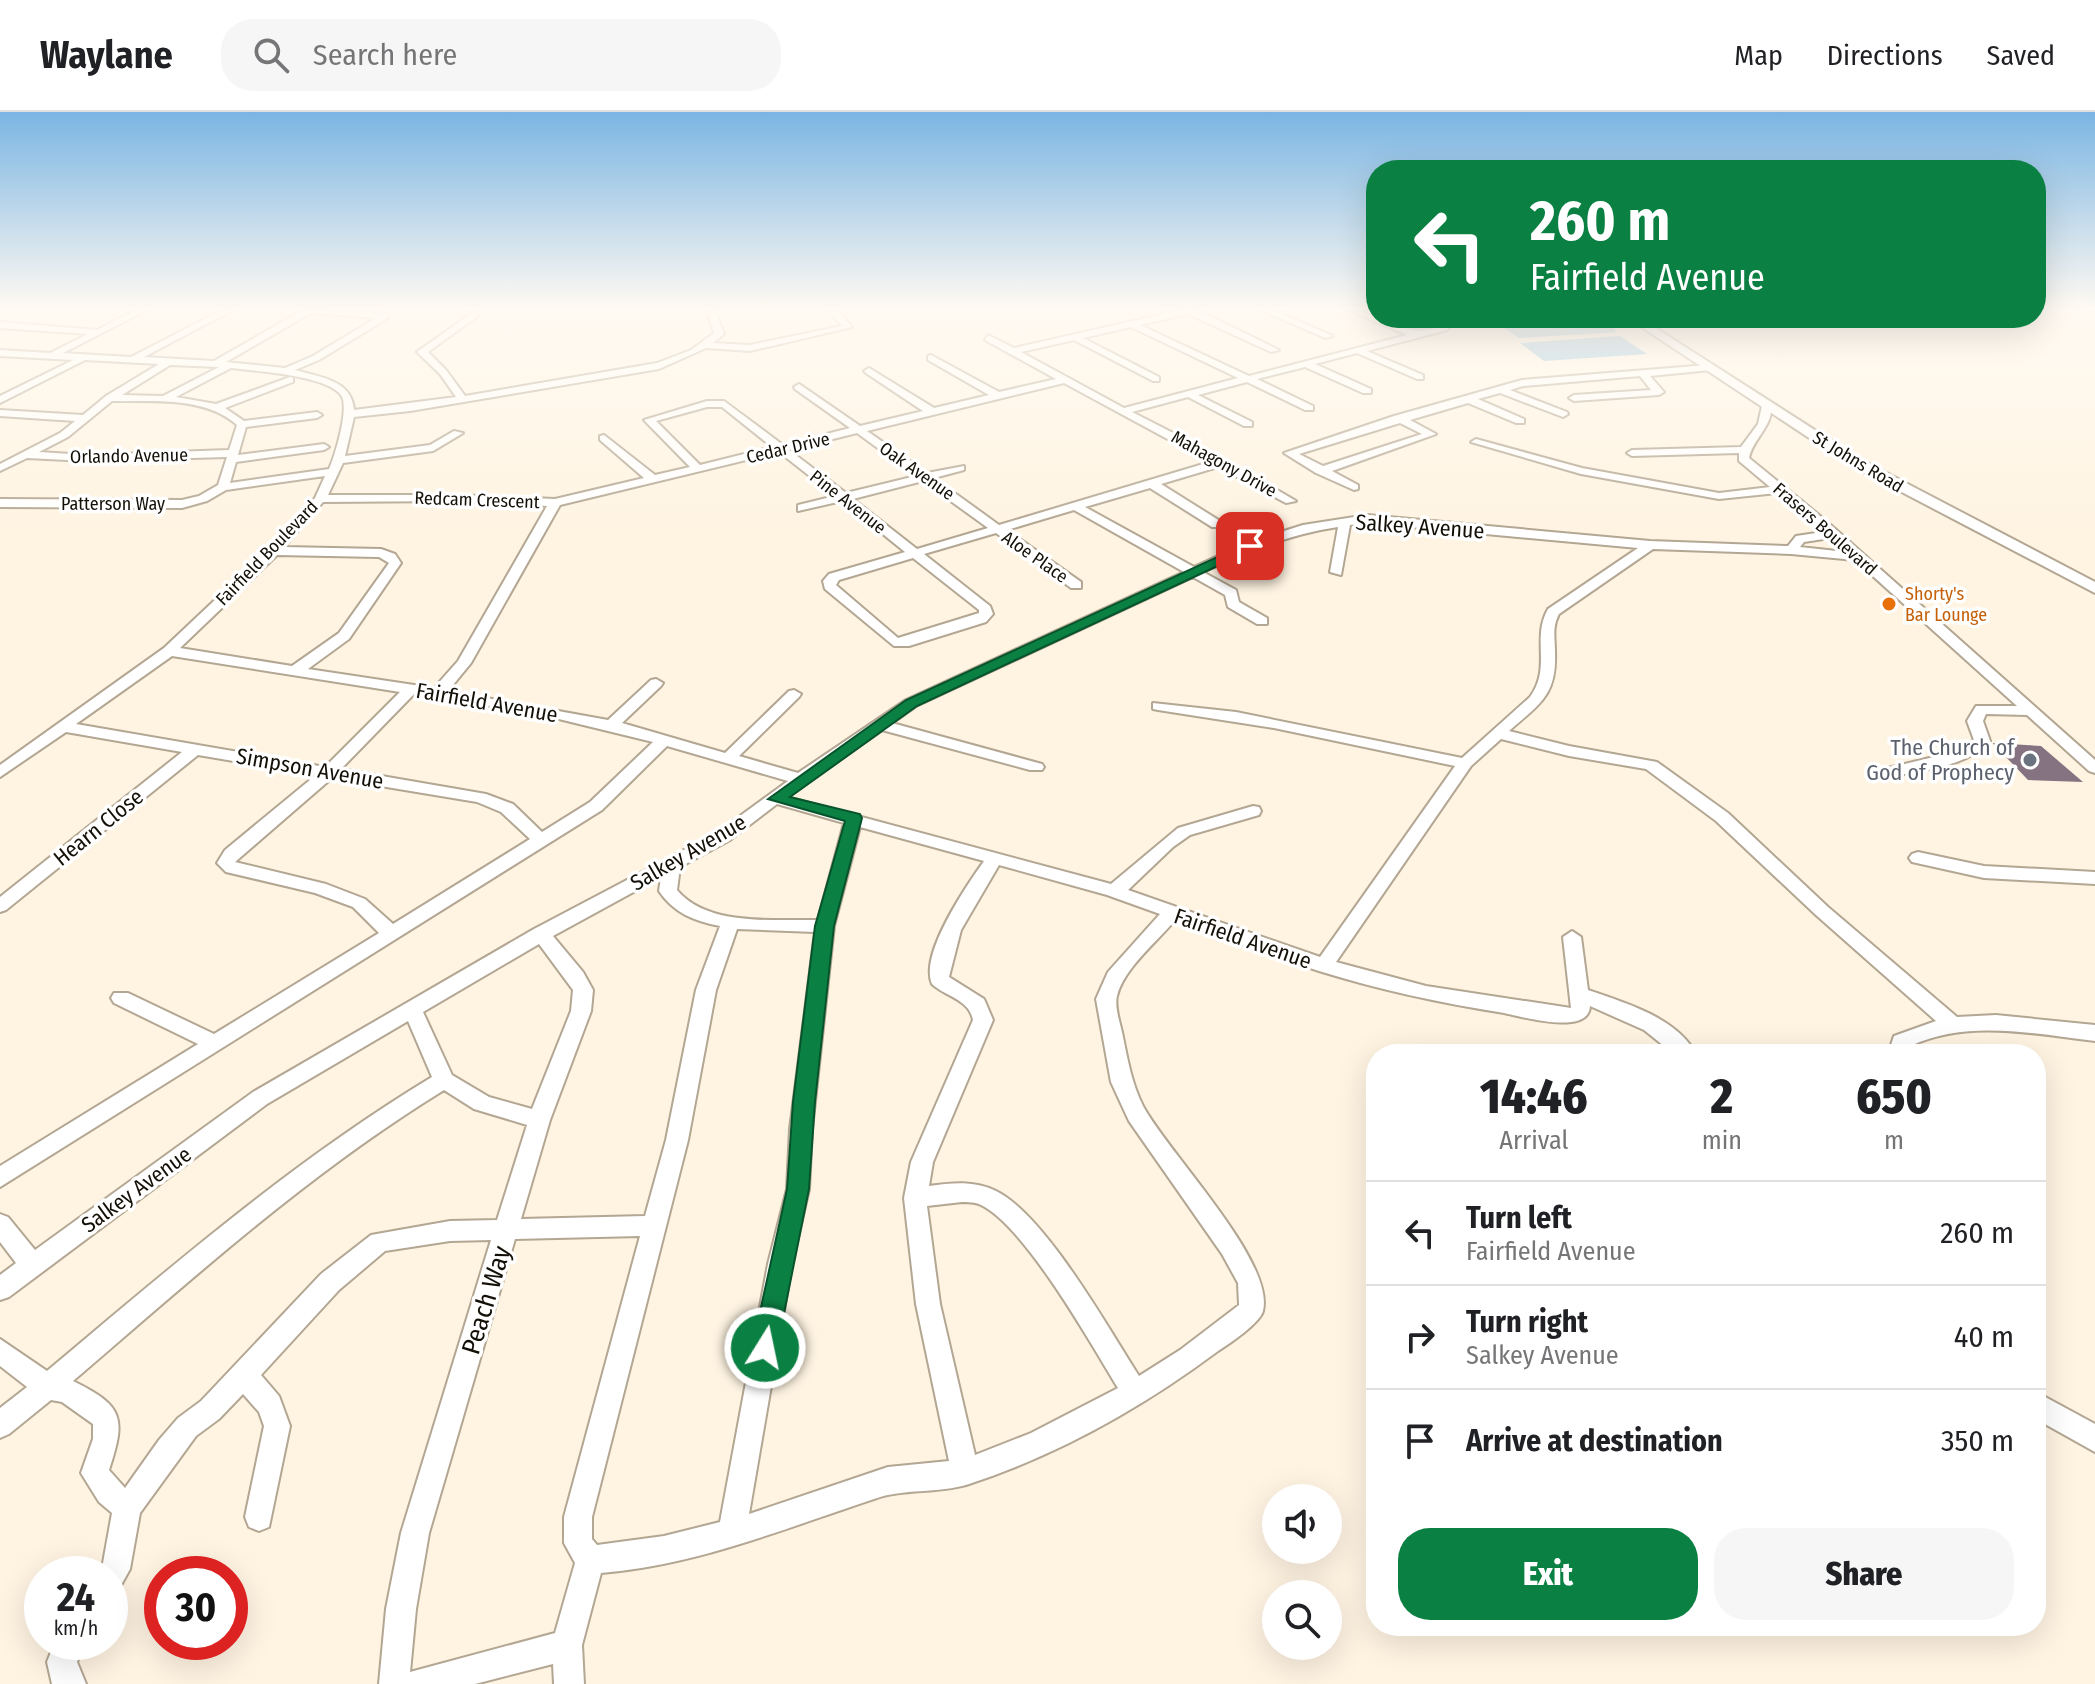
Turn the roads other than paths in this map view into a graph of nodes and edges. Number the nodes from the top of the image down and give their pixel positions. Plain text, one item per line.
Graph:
1 (3, 383) edge
2 (33, 383) edge
3 (134, 383) edge
4 (190, 383) edge
5 (283, 383) edge
6 (315, 383) edge
7 (451, 383) edge
8 (555, 383) edge
9 (888, 383) edge
10 (976, 383) edge
11 (1049, 383) edge
12 (1075, 383) edge
13 (1230, 383) edge
14 (1256, 383) edge
15 (1350, 383) edge
16 (1527, 383) edge
17 (1537, 383) edge
18 (1651, 383) edge
19 (1732, 383) edge
20 (27, 386) junction
21 (335, 386) junction
22 (799, 387) dead end
23 (306, 388) dead end
24 (1500, 389) junction
25 (1367, 391) dead end
26 (1189, 394) junction
27 (998, 396) junction
28 (110, 398) junction
29 (1574, 398) junction
30 (462, 399) junction
31 (1468, 399) junction
32 (0, 400) edge
33 (163, 400) junction
34 (1767, 406) junction
35 (218, 407) junction
36 (1309, 408) dead end
37 (1601, 409) dead end
38 (1127, 410) junction
39 (0, 413) edge
40 (934, 413) junction
41 (349, 414) junction
42 (1563, 414) dead end
43 (317, 415) dead end
44 (85, 418) junction
45 (1398, 418) junction
46 (1520, 421) dead end
47 (242, 424) junction
48 (1248, 424) dead end
49 (859, 431) junction
50 (458, 433) dead end
51 (604, 438) dead end
52 (1476, 442) dead end
53 (324, 447) dead end
54 (782, 449) junction
55 (1743, 450) junction
56 (1632, 453) dead end
57 (26, 455) junction
58 (231, 456) junction
59 (339, 460) junction
60 (1222, 462) junction
61 (0, 468) edge
62 (960, 468) dead end
63 (698, 469) junction
64 (1320, 471) junction
65 (332, 472) junction
66 (927, 477) junction
67 (653, 480) junction
68 (1152, 484) junction
69 (223, 487) junction
70 (1354, 487) dead end
71 (1779, 489) junction
72 (841, 498) junction
73 (320, 499) junction
74 (1290, 501) dead end
75 (0, 503) edge
76 (555, 503) junction
77 (1075, 506) junction
78 (802, 508) dead end
79 (1345, 521) junction
80 (1216, 524) dead end
81 (994, 528) junction
82 (1826, 529) junction
83 (1650, 545) junction
84 (1791, 550) junction
85 (274, 551) junction
86 (916, 553) junction
87 (1859, 557) junction
88 (1336, 572) dead end
89 (1189, 573) junction
90 (1076, 585) dead end
91 (2095, 588) edge
92 (1262, 621) dead end
93 (169, 651) junction
94 (295, 671) junction
95 (656, 683) dead end
96 (412, 688) junction
97 (439, 692) junction
98 (794, 694) dead end
99 (1158, 706) dead end
100 (2029, 711) junction
101 (611, 725) junction
102 (883, 725) junction
103 (64, 727) junction
104 (1497, 733) junction
105 (665, 739) junction
106 (195, 749) junction
107 (729, 757) junction
108 (1465, 763) junction
109 (1036, 767) dead end
110 (2095, 768) edge
111 (330, 771) junction
112 (1894, 771) dead end
113 (0, 772) edge
114 (800, 779) junction
115 (776, 799) junction
116 (1253, 811) dead end
117 (854, 818) junction
118 (542, 841) junction
119 (995, 858) junction
120 (1918, 858) dead end
121 (671, 866) junction
122 (2095, 878) edge
123 (1113, 891) junction
124 (0, 906) edge
125 (1171, 913) junction
126 (730, 923) junction
127 (825, 926) junction
128 (391, 933) junction
129 (541, 934) junction
130 (1572, 937) dead end
131 (1324, 966) junction
132 (1582, 995) junction
133 (121, 998) dead end
134 (413, 1011) junction
135 (1950, 1022) junction
136 (2095, 1033) edge
137 (214, 1043) junction
138 (1677, 1044) edge
139 (1900, 1044) edge
140 (444, 1080) junction
141 (539, 1120) junction
142 (0, 1178) edge
143 (915, 1198) junction
144 (0, 1224) edge
145 (656, 1226) junction
146 (508, 1227) junction
147 (32, 1265) junction
148 (0, 1289) edge
149 (0, 1351) edge
150 (244, 1375) junction
151 (47, 1387) junction
152 (1134, 1391) junction
153 (2046, 1411) edge
154 (0, 1425) edge
155 (2095, 1439) edge
156 (965, 1472) junction
157 (127, 1508) junction
158 (259, 1517) dead end
159 (732, 1534) junction
160 (118, 1556) edge
161 (590, 1560) junction
162 (567, 1645) junction
163 (63, 1660) edge
164 (71, 1684) edge
165 (394, 1684) edge
166 (417, 1684) edge
167 (569, 1684) edge

1 - 20 street
2 - 20 street
3 - 28 street
4 - 33 street
5 - 35 street
6 - 21 street
7 - 30 street
8 - 30 street
9 - 40 street
10 - 27 street
11 - 27 street, Cedar Drive
12 - 38 street, Mahagony Drive
13 - 26 street
14 - 36 street
15 - 25 street
16 - 24 street
17 - 29 street
18 - 29 street
19 - 34 main road, St Johns Road
20 - 32 street
21 - 23 street
21 - 41 street
22 - 49 street, Oak Avenue
24 - 31 street
24 - 42 street
26 - 38 street
26 - 48 street
27 - 40 street, Cedar Drive
28 - 33 street
28 - 44 street
29 - 37 street
30 - 41 street
31 - 45 street
31 - 46 street
33 - 35 street
34 - 55 street
34 - 91 main road, St Johns Road
35 - 47 street
38 - 60 street, Mahagony Drive
39 - 44 street
40 - 49 street, Cedar Drive
41 - 59 street, Fairfield Boulevard
43 - 47 street
44 - 57 street
45 - 64 street
45 - 64 street
47 - 58 street
49 - 54 street, Cedar Drive
49 - 66 street, Oak Avenue
50 - 59 street
51 - 67 street
52 - 71 street
53 - 58 street, Orlando Avenue
54 - 63 street, Cedar Drive
54 - 63 street, Pine Avenue
54 - 72 street, Pine Avenue
55 - 56 street
55 - 71 street, Frasers Boulevard
57 - 58 street, Orlando Avenue
57 - 61 street
58 - 69 street
59 - 65 street, Fairfield Boulevard
60 - 68 street
60 - 74 street, Mahagony Drive
62 - 66 street
63 - 67 street, Cedar Drive
64 - 70 street
65 - 69 street, Patterson Way
65 - 73 street, Fairfield Boulevard
66 - 72 street
66 - 81 street, Oak Avenue
67 - 76 street, Cedar Drive
68 - 77 street
68 - 80 street
69 - 75 street, Patterson Way
71 - 82 street, Frasers Boulevard
72 - 78 street
72 - 86 street, Pine Avenue
73 - 76 street, Redcam Crescent
73 - 85 street, Fairfield Boulevard
76 - 97 street, Redcam Crescent
77 - 81 street
77 - 89 street
79 - 83 street, Salkey Avenue
79 - 88 street
79 - 89 street, Salkey Avenue
81 - 86 street
81 - 90 street, Aloe Place
82 - 84 street
82 - 87 street, Frasers Boulevard
83 - 84 street, Salkey Avenue
83 - 104 street
84 - 87 street, Salkey Avenue
85 - 93 street, Fairfield Boulevard
85 - 94 street
86 - 86 street, Pine Avenue
87 - 100 street, Frasers Boulevard
89 - 92 street
89 - 102 street, Salkey Avenue
93 - 94 street, Fairfield Avenue
93 - 103 street, Fairfield Boulevard
94 - 96 street, Fairfield Avenue
95 - 101 street
96 - 97 street, Fairfield Avenue
96 - 111 street
97 - 101 street, Fairfield Avenue
98 - 107 street
99 - 108 street
100 - 110 street, Frasers Boulevard
100 - 112 street
101 - 105 street, Fairfield Avenue
102 - 109 street
102 - 114 street, Salkey Avenue
103 - 106 street, Simpson Avenue
103 - 113 street, Fairfield Boulevard
104 - 108 street
104 - 135 street
105 - 107 street, Fairfield Avenue
105 - 118 street
106 - 111 street, Simpson Avenue
106 - 124 street, Hearn Close
107 - 114 street, Fairfield Avenue
108 - 131 street
111 - 118 street, Simpson Avenue
111 - 128 street
114 - 115 street, Salkey Avenue
115 - 117 street, Fairfield Avenue
115 - 121 street, Salkey Avenue
116 - 123 street
117 - 119 street, Fairfield Avenue
117 - 127 street
118 - 128 street
119 - 123 street, Fairfield Avenue
119 - 143 street
120 - 122 street
121 - 126 street
121 - 129 street, Salkey Avenue
123 - 125 street, Fairfield Avenue
125 - 131 street, Fairfield Avenue
125 - 152 street
126 - 127 street
126 - 145 street
127 - 159 street
128 - 137 street
129 - 134 street, Salkey Avenue
129 - 141 street, Peach Way
130 - 132 street
131 - 132 street, Fairfield Avenue
132 - 138 street
133 - 137 street
134 - 140 street
134 - 147 street, Salkey Avenue
135 - 136 street
135 - 139 street
137 - 142 street
140 - 141 street
140 - 151 street
141 - 146 street, Peach Way
143 - 152 street
143 - 156 street
144 - 147 street
145 - 146 street
145 - 161 street
146 - 150 street
146 - 165 street, Peach Way
147 - 148 street, Salkey Avenue
149 - 151 street
150 - 157 street
150 - 158 street
151 - 154 street
151 - 157 street
152 - 156 street
153 - 155 street
156 - 159 street
157 - 160 street
159 - 161 street
161 - 162 street
162 - 166 street
162 - 167 street
163 - 164 street

